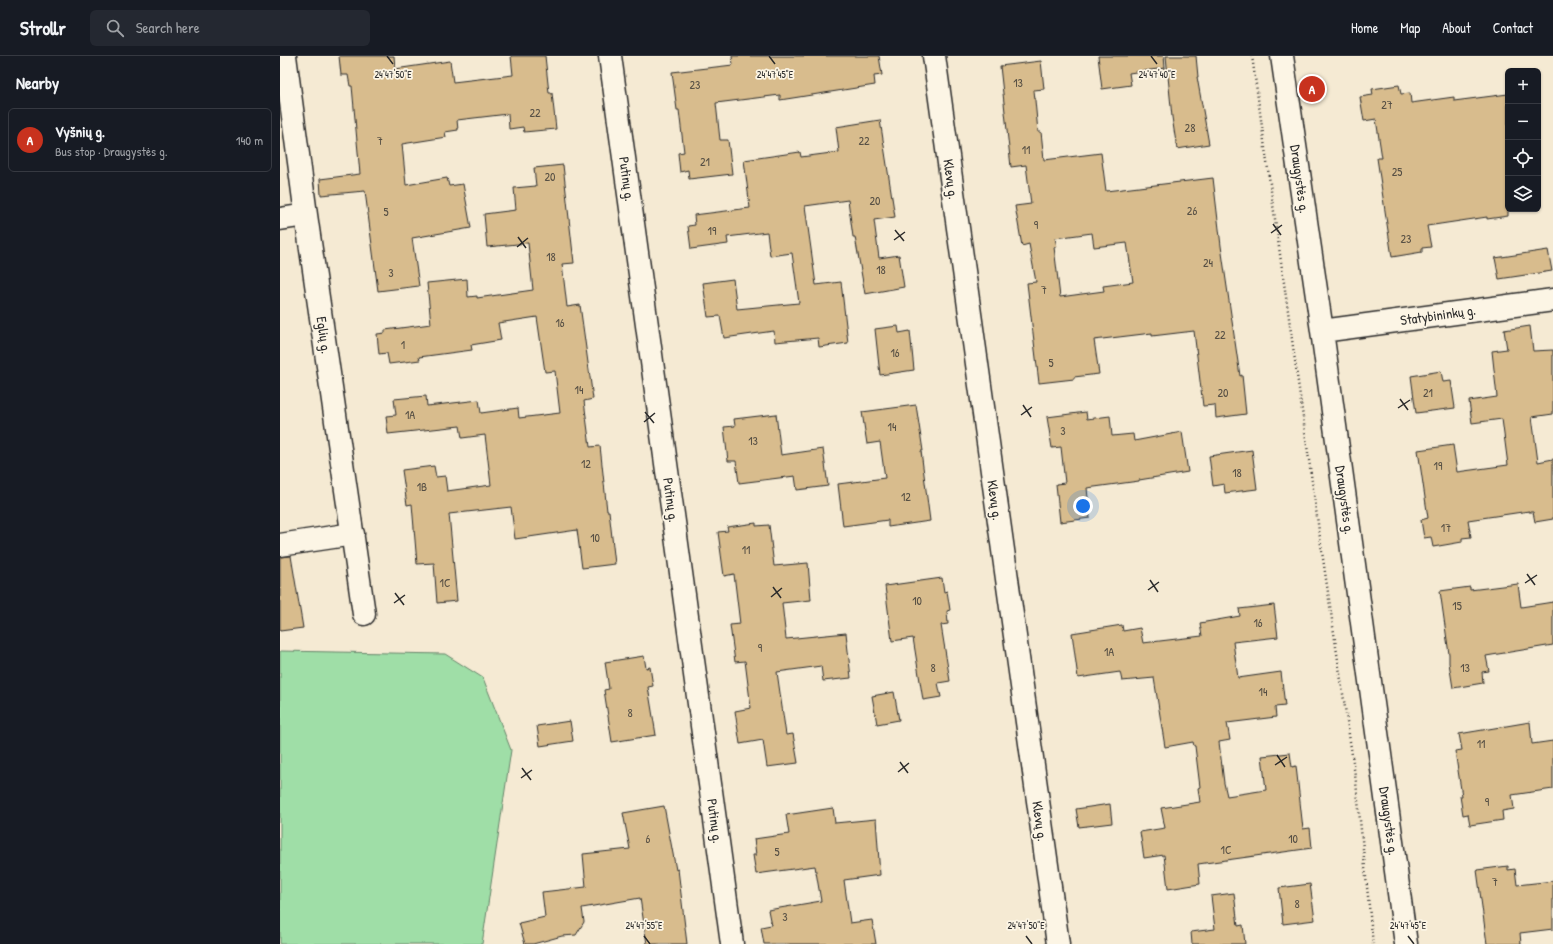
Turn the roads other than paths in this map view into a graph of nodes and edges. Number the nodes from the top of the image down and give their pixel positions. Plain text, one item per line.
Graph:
1 (285, 56) edge
2 (610, 56) edge
3 (934, 56) edge
4 (1282, 56) edge
5 (306, 215) junction
6 (280, 219) edge
7 (1553, 300) edge
8 (1322, 330) junction
9 (353, 534) junction
10 (280, 545) edge
11 (364, 614) dead end
12 (732, 944) edge
13 (1058, 944) edge
14 (1406, 944) edge

1 - 5 street, Eglių g.
2 - 12 street, Putinų g.
3 - 13 street, Klevų g.
4 - 8 street, Draugystės g.
5 - 6 street
5 - 9 street, Eglių g.
7 - 8 street, Statybininkų g.
8 - 14 street, Draugystės g.
9 - 10 street
9 - 11 street, Eglių g.

